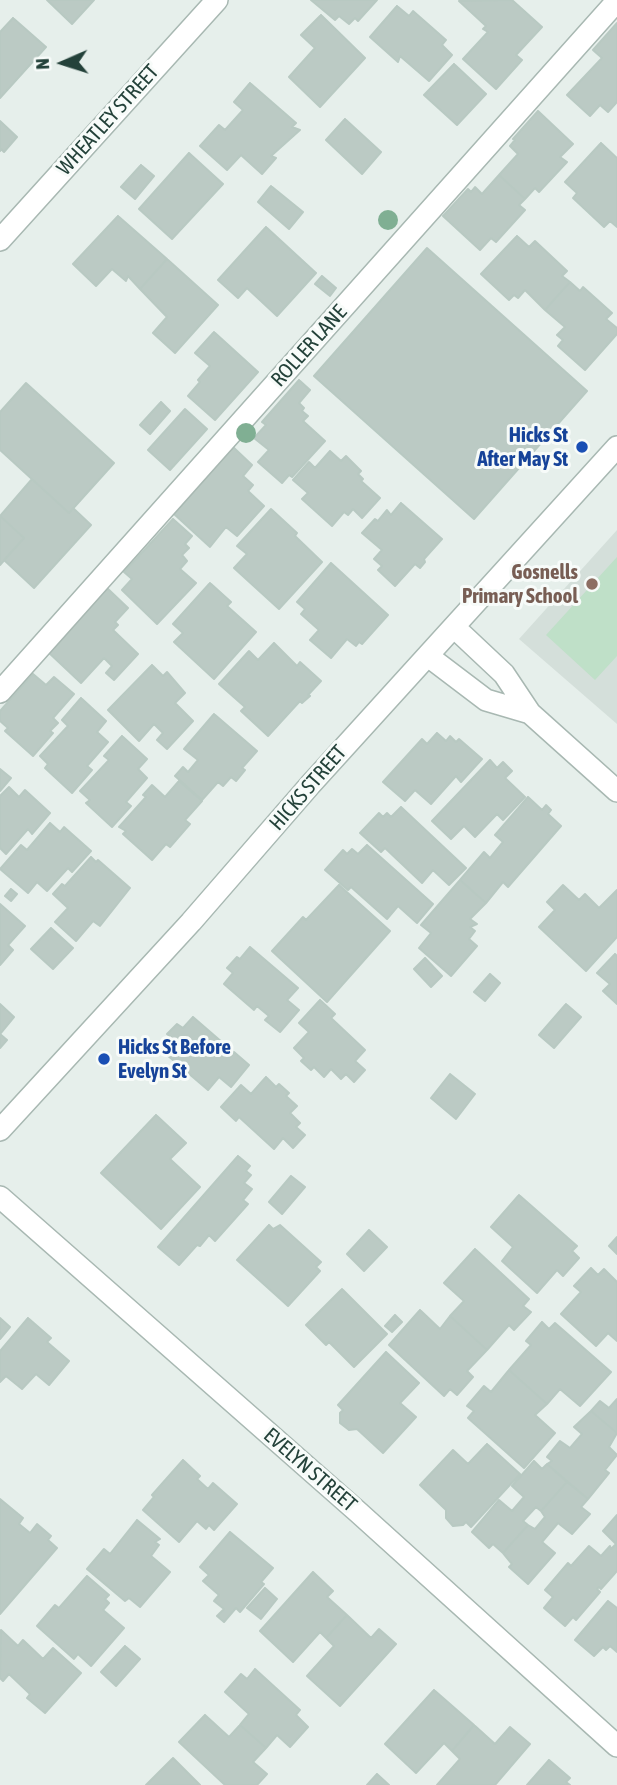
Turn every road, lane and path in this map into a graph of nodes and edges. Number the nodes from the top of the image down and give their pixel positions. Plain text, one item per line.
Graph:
1 (217, 0) edge
2 (617, 1) edge
3 (0, 240) edge
4 (617, 447) edge
5 (454, 627) junction
6 (428, 656) junction
7 (0, 692) edge
8 (530, 713) junction
9 (617, 791) edge
10 (0, 1130) edge
11 (0, 1197) edge
12 (617, 1746) edge

1 - 3 street, WHEATLEY STREET
2 - 7 street, ROLLER LANE
4 - 5 street, HICKS STREET
5 - 6 street, HICKS STREET
5 - 8 street
6 - 8 street
6 - 10 street, HICKS STREET
8 - 9 street
11 - 12 street, EVELYN STREET

